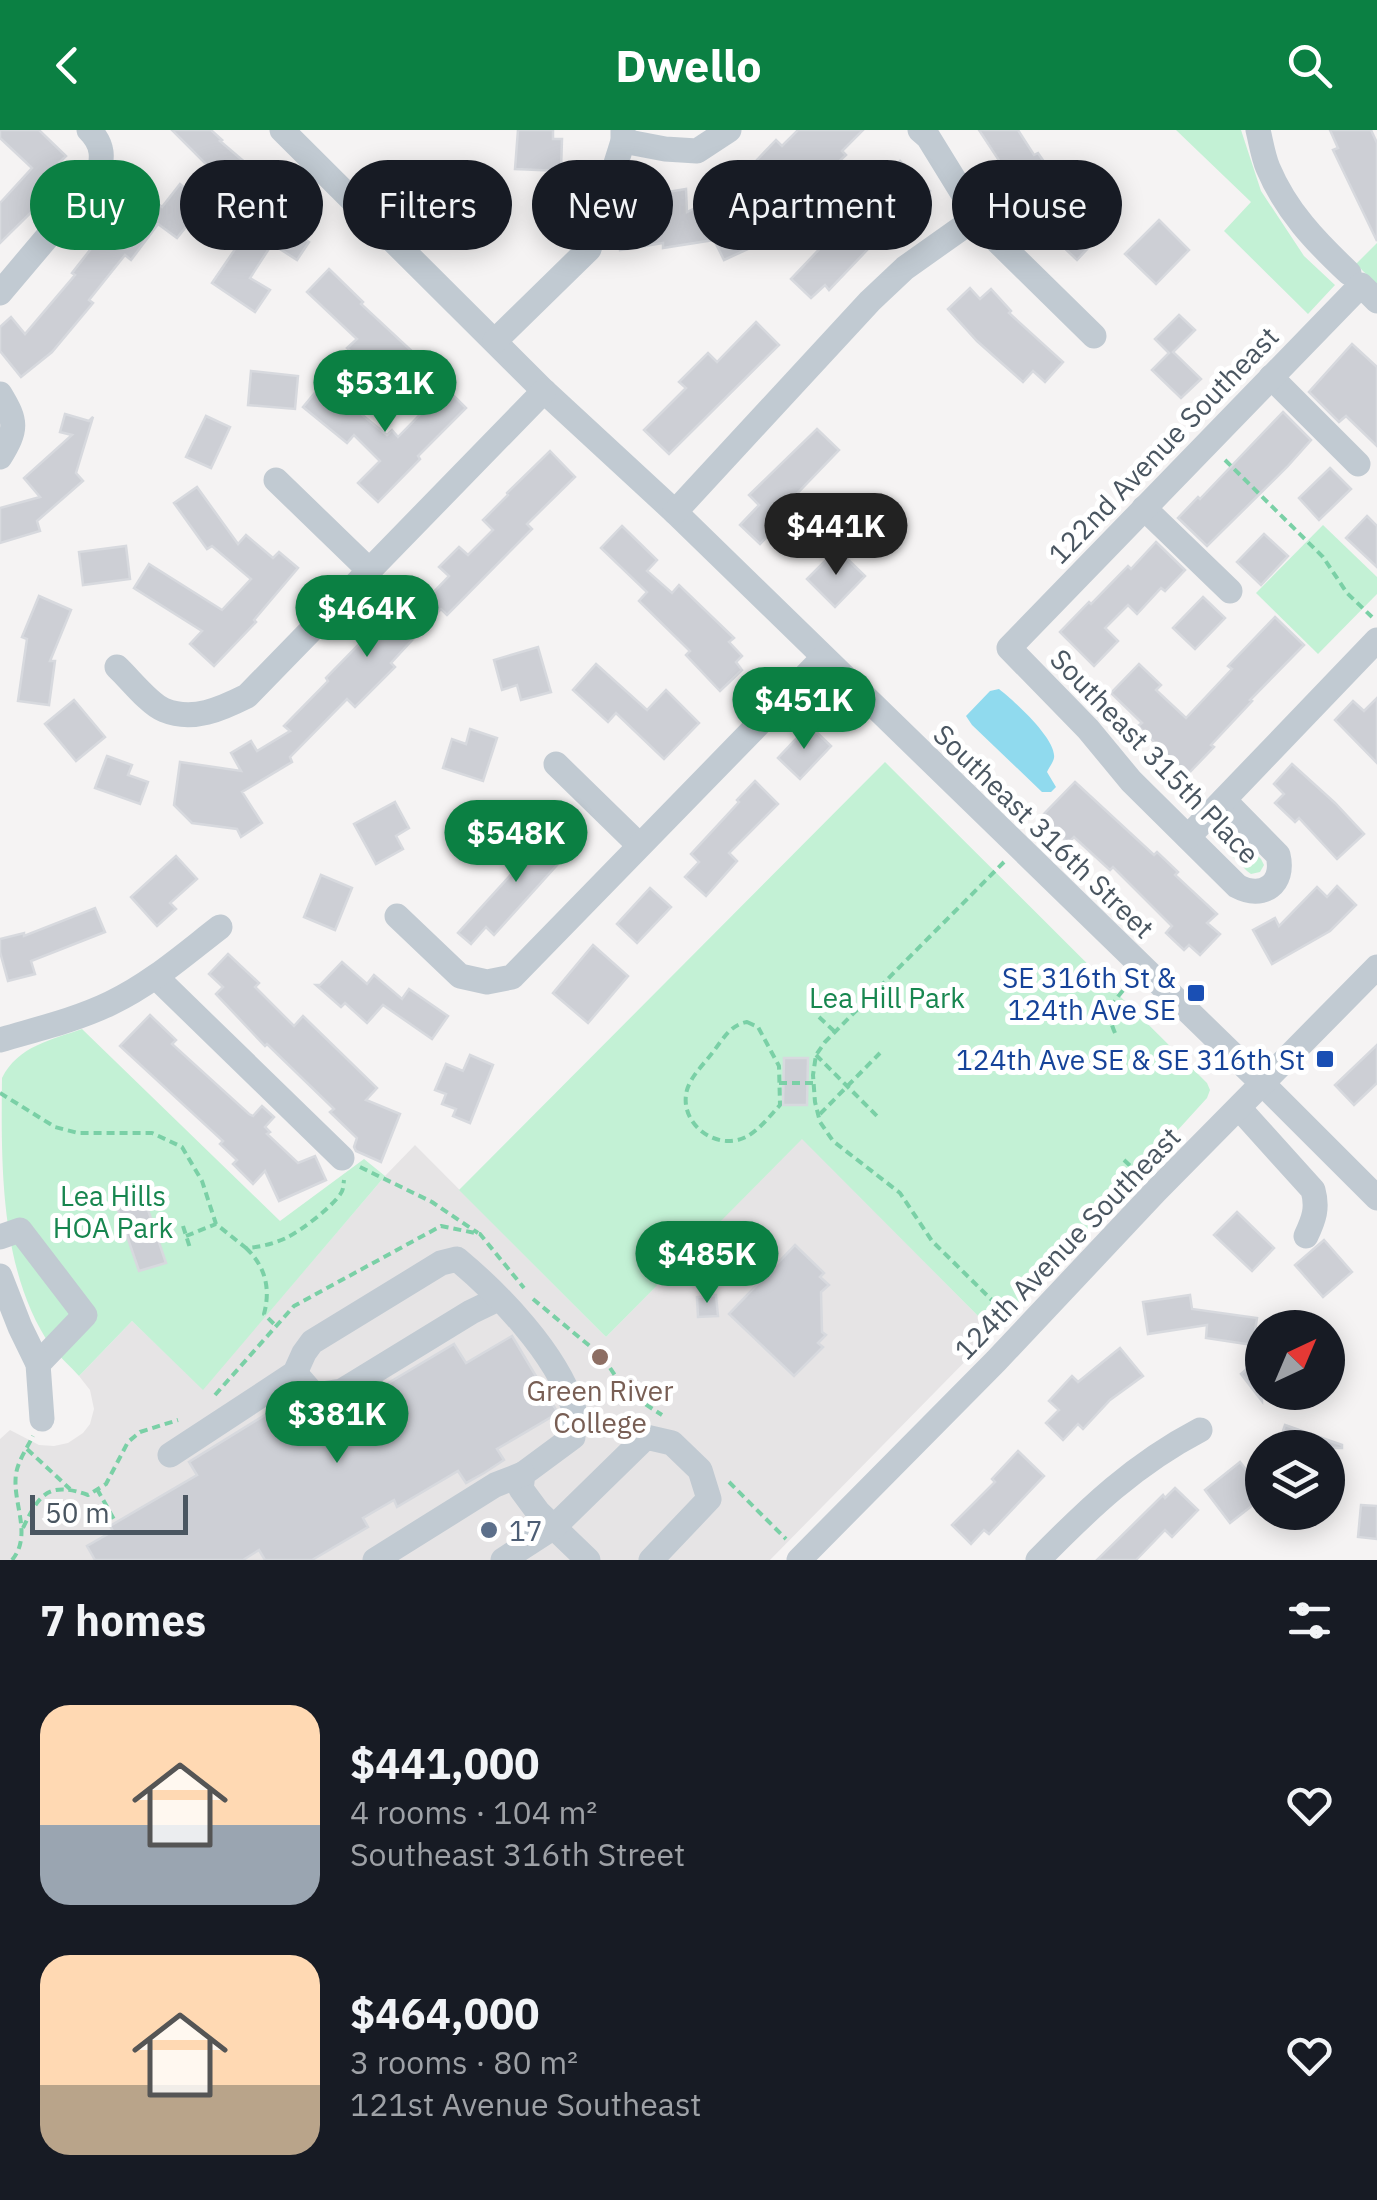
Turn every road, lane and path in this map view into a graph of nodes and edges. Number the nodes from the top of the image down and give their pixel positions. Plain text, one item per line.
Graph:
1 (88, 130) edge
2 (282, 130) edge
3 (729, 130) edge
4 (920, 130) edge
5 (1258, 130) edge
6 (623, 136) edge
7 (952, 177) edge
8 (952, 235) edge
9 (1005, 250) edge
10 (1362, 286) edge
11 (0, 293) edge
12 (1094, 336) dead end
13 (495, 341) junction
14 (1271, 377) junction
15 (544, 390) junction
16 (0, 394) edge
17 (1207, 443) junction
18 (0, 457) edge
19 (1358, 464) dead end
20 (276, 480) dead end
21 (1144, 508) junction
22 (675, 512) junction
23 (370, 571) junction
24 (1230, 591) dead end
25 (1377, 622) edge
26 (1009, 648) joint
27 (1373, 651) edge
28 (823, 658) junction
29 (117, 667) dead end
30 (556, 764) dead end
31 (1224, 800) junction
32 (1188, 837) junction
33 (639, 845) junction
34 (1018, 848) junction
35 (397, 916) dead end
36 (220, 926) dead end
37 (1377, 966) edge
38 (1142, 967) junction
39 (156, 977) junction
40 (819, 1018) dead end
41 (834, 1032) junction
42 (1115, 1033) dead end
43 (0, 1040) edge
44 (880, 1054) dead end
45 (816, 1055) junction
46 (780, 1083) junction
47 (814, 1083) junction
48 (1263, 1084) junction
49 (847, 1086) junction
50 (0, 1093) edge
51 (1239, 1108) junction
52 (818, 1115) junction
53 (879, 1118) dead end
54 (342, 1158) junction
55 (1377, 1198) edge
56 (216, 1224) junction
57 (183, 1226) dead end
58 (480, 1234) junction
59 (186, 1236) junction
60 (1306, 1236) dead end
61 (0, 1237) edge
62 (190, 1248) dead end
63 (246, 1248) junction
64 (2, 1290) edge
65 (498, 1300) junction
66 (276, 1326) junction
67 (1023, 1332) junction
68 (38, 1364) junction
69 (296, 1373) junction
70 (205, 1402) dead end
71 (42, 1419) joint
72 (178, 1420) dead end
73 (671, 1424) dead end
74 (1200, 1430) dead end
75 (27, 1448) junction
76 (170, 1455) dead end
77 (523, 1474) junction
78 (724, 1477) dead end
79 (70, 1489) junction
80 (97, 1490) junction
81 (116, 1523) dead end
82 (554, 1527) junction
83 (23, 1528) junction
84 (801, 1558) edge
85 (12, 1560) edge
86 (374, 1560) edge
87 (503, 1560) edge
88 (588, 1560) edge
89 (651, 1560) edge
90 (1038, 1560) edge

1 - 11 street
2 - 13 street, Southeast 316th Street
3 - 6 street
4 - 7 street
5 - 10 street
6 - 13 street
8 - 22 street
9 - 12 street
10 - 14 street, 122nd Avenue Southeast
13 - 15 street, Southeast 316th Street
14 - 17 street, 122nd Avenue Southeast
14 - 19 street
15 - 22 street, Southeast 316th Street
15 - 23 street
16 - 18 street
17 - 21 street, 122nd Avenue Southeast
17 - 25 path
20 - 23 street
21 - 24 street
21 - 26 street, 122nd Avenue Southeast
22 - 28 street, Southeast 316th Street
23 - 29 street
26 - 32 street, Southeast 315th Place
27 - 31 street
28 - 33 street
28 - 34 street, Southeast 316th Street
30 - 33 street
31 - 32 street
31 - 32 street, Southeast 315th Place
33 - 35 street
34 - 38 street, Southeast 316th Street
34 - 41 path
36 - 39 street
37 - 48 street, 124th Avenue Southeast
38 - 42 path
38 - 48 street, Southeast 316th Street
39 - 43 street
39 - 54 street
40 - 41 path
41 - 45 path
44 - 49 path
45 - 47 path
45 - 49 path
46 - 46 path
46 - 47 path
47 - 52 path
48 - 51 street, 124th Avenue Southeast
48 - 55 street, Southeast 316th Street
49 - 52 path
49 - 53 path
50 - 56 path
51 - 60 street
51 - 67 street, 124th Avenue Southeast
52 - 67 path
54 - 58 path
54 - 63 path
56 - 59 path
56 - 63 path
57 - 59 path
58 - 66 path
58 - 73 path
59 - 62 path
61 - 68 street
63 - 66 path
64 - 68 street
65 - 69 street
65 - 69 street
65 - 77 street
66 - 70 path
67 - 84 street, 124th Avenue Southeast
68 - 71 street
69 - 76 street
71 - 75 path
72 - 80 path
74 - 90 street
75 - 79 path
75 - 83 path
77 - 82 street
77 - 86 street
78 - 84 path
79 - 80 path
79 - 83 path
80 - 81 path
82 - 87 street
82 - 88 street
82 - 89 street
83 - 85 path

